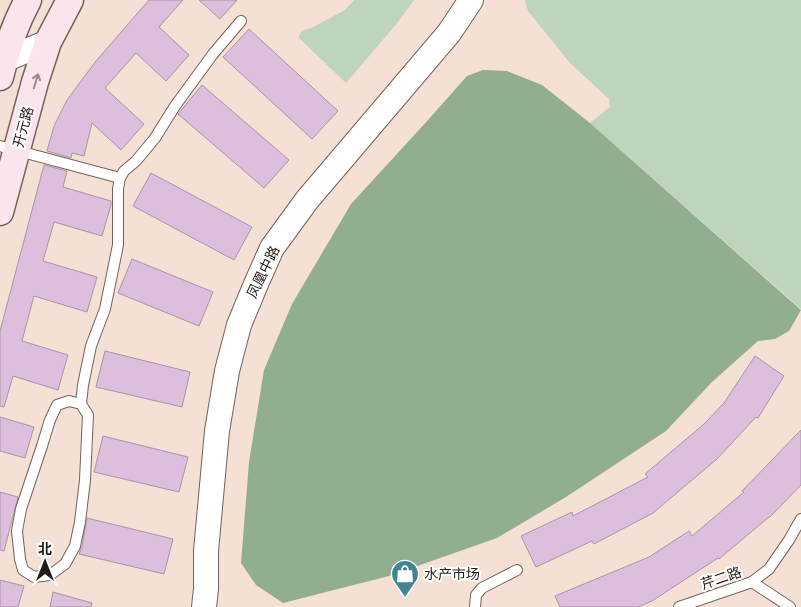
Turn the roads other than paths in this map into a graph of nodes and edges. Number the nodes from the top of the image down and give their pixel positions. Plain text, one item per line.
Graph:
1 (28, 0) edge
2 (70, 0) edge
3 (471, 0) edge
4 (241, 20) dead end
5 (48, 42) junction
6 (1, 67) edge
7 (8, 148) edge
8 (120, 178) junction
9 (0, 212) edge
10 (81, 404) junction
11 (801, 519) edge
12 (517, 570) dead end
13 (752, 582) junction
14 (205, 598) edge
15 (475, 607) edge
16 (679, 607) edge
17 (790, 607) edge

1 - 6 main road
2 - 5 main road, 开元路
3 - 14 street
4 - 8 lane
5 - 6 street
7 -> 5 main road, 开元路
7 - 8 lane
7 - 9 main road, 开元路
8 - 10 lane
10 - 10 lane
11 - 13 lane, 芹二路
12 - 15 lane
13 - 16 lane, 芹二路
13 - 17 lane

